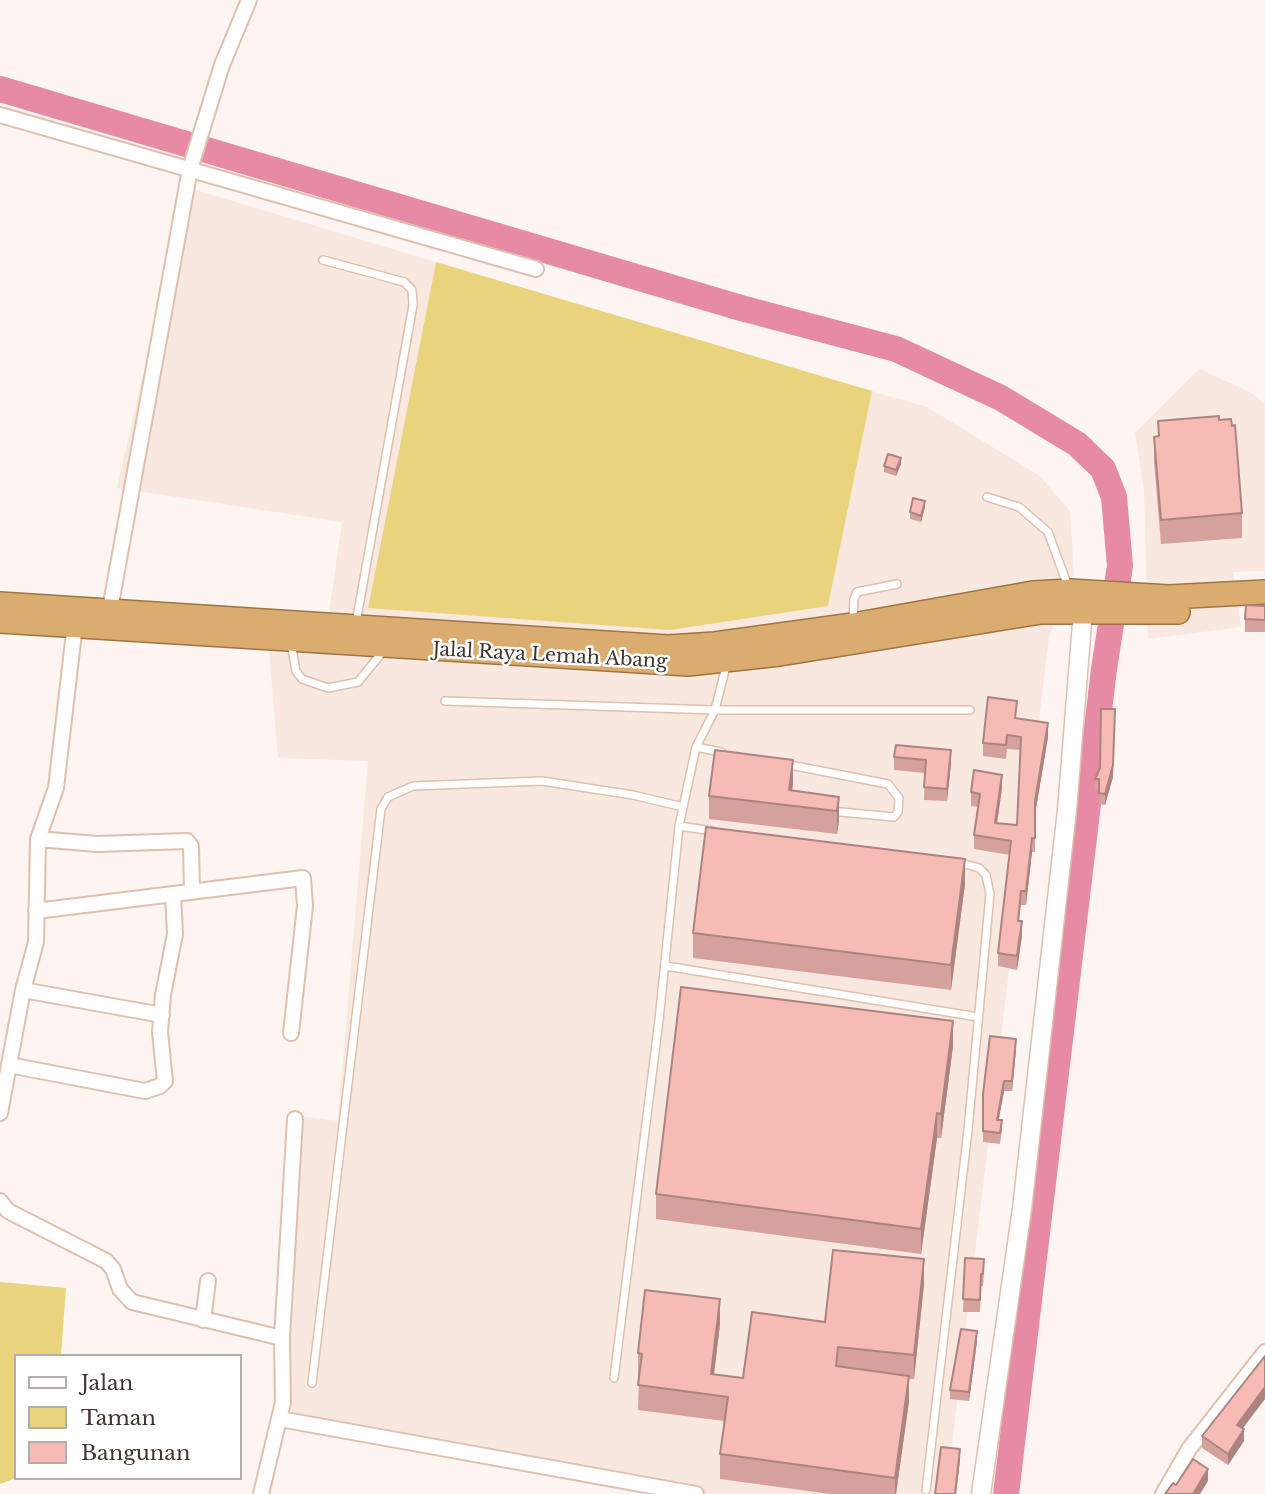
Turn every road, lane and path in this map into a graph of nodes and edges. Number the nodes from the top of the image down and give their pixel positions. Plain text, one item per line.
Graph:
1 (249, 0) edge
2 (0, 115) edge
3 (194, 156) junction
4 (323, 260) dead end
5 (536, 270) dead end
6 (987, 497) dead end
7 (897, 584) dead end
8 (1070, 591) junction
9 (1265, 592) edge
10 (0, 604) edge
11 (1128, 604) junction
12 (1092, 605) junction
13 (110, 608) junction
14 (1265, 608) edge
15 (0, 621) edge
16 (75, 624) junction
17 (853, 625) junction
18 (355, 626) junction
19 (290, 639) junction
20 (386, 646) junction
21 (727, 661) junction
22 (445, 701) dead end
23 (715, 710) junction
24 (970, 710) dead end
25 (696, 747) junction
26 (737, 755) edge
27 (779, 762) edge
28 (682, 807) junction
29 (819, 809) edge
30 (679, 826) junction
31 (720, 832) edge
32 (38, 839) junction
33 (953, 861) edge
34 (192, 892) junction
35 (173, 895) junction
36 (36, 911) junction
37 (666, 966) junction
38 (23, 990) junction
39 (162, 1015) junction
40 (978, 1017) junction
41 (291, 1033) dead end
42 (9, 1065) junction
43 (0, 1113) edge
44 (295, 1119) dead end
45 (0, 1202) edge
46 (208, 1281) dead end
47 (203, 1320) junction
48 (282, 1338) junction
49 (1265, 1352) edge
50 (614, 1378) dead end
51 (313, 1383) dead end
52 (280, 1419) junction
53 (926, 1490) dead end
54 (261, 1494) edge
55 (696, 1494) edge
56 (981, 1494) edge
57 (1163, 1494) edge

1 - 3 street
2 - 3 street
3 - 5 street
3 - 13 street
4 - 18 lane
6 - 8 lane
7 - 17 lane
8 - 12 highway, Jalal Raya Lemah Abang
8 - 17 highway, Jalal Raya Lemah Abang
9 - 11 highway
10 - 13 highway, Jalal Raya Lemah Abang
11 - 12 highway
11 - 14 highway
12 - 21 highway, Jalal Raya Lemah Abang
12 - 56 street
13 - 18 highway, Jalal Raya Lemah Abang
15 - 16 highway, Jalal Raya Lemah Abang
16 - 19 highway, Jalal Raya Lemah Abang
16 - 32 street
17 - 18 highway, Jalal Raya Lemah Abang
19 - 20 highway, Jalal Raya Lemah Abang
19 - 20 lane
20 - 21 highway, Jalal Raya Lemah Abang
21 - 23 lane
22 - 23 lane
23 - 24 lane
23 - 25 lane
25 - 26 lane
25 - 28 lane
27 - 29 lane
28 - 30 lane
28 - 51 lane
30 - 31 lane
30 - 37 lane
32 - 34 street
32 - 36 street
33 - 40 lane
34 - 35 street
34 - 41 street
35 - 36 street
35 - 39 street
36 - 38 street
37 - 40 lane
37 - 50 lane
38 - 39 street
38 - 42 street
39 - 42 street
40 - 53 lane
42 - 43 street
44 - 48 street
45 - 47 street
46 - 47 street
47 - 48 street
48 - 52 street
49 - 57 street
52 - 54 street
52 - 55 street

